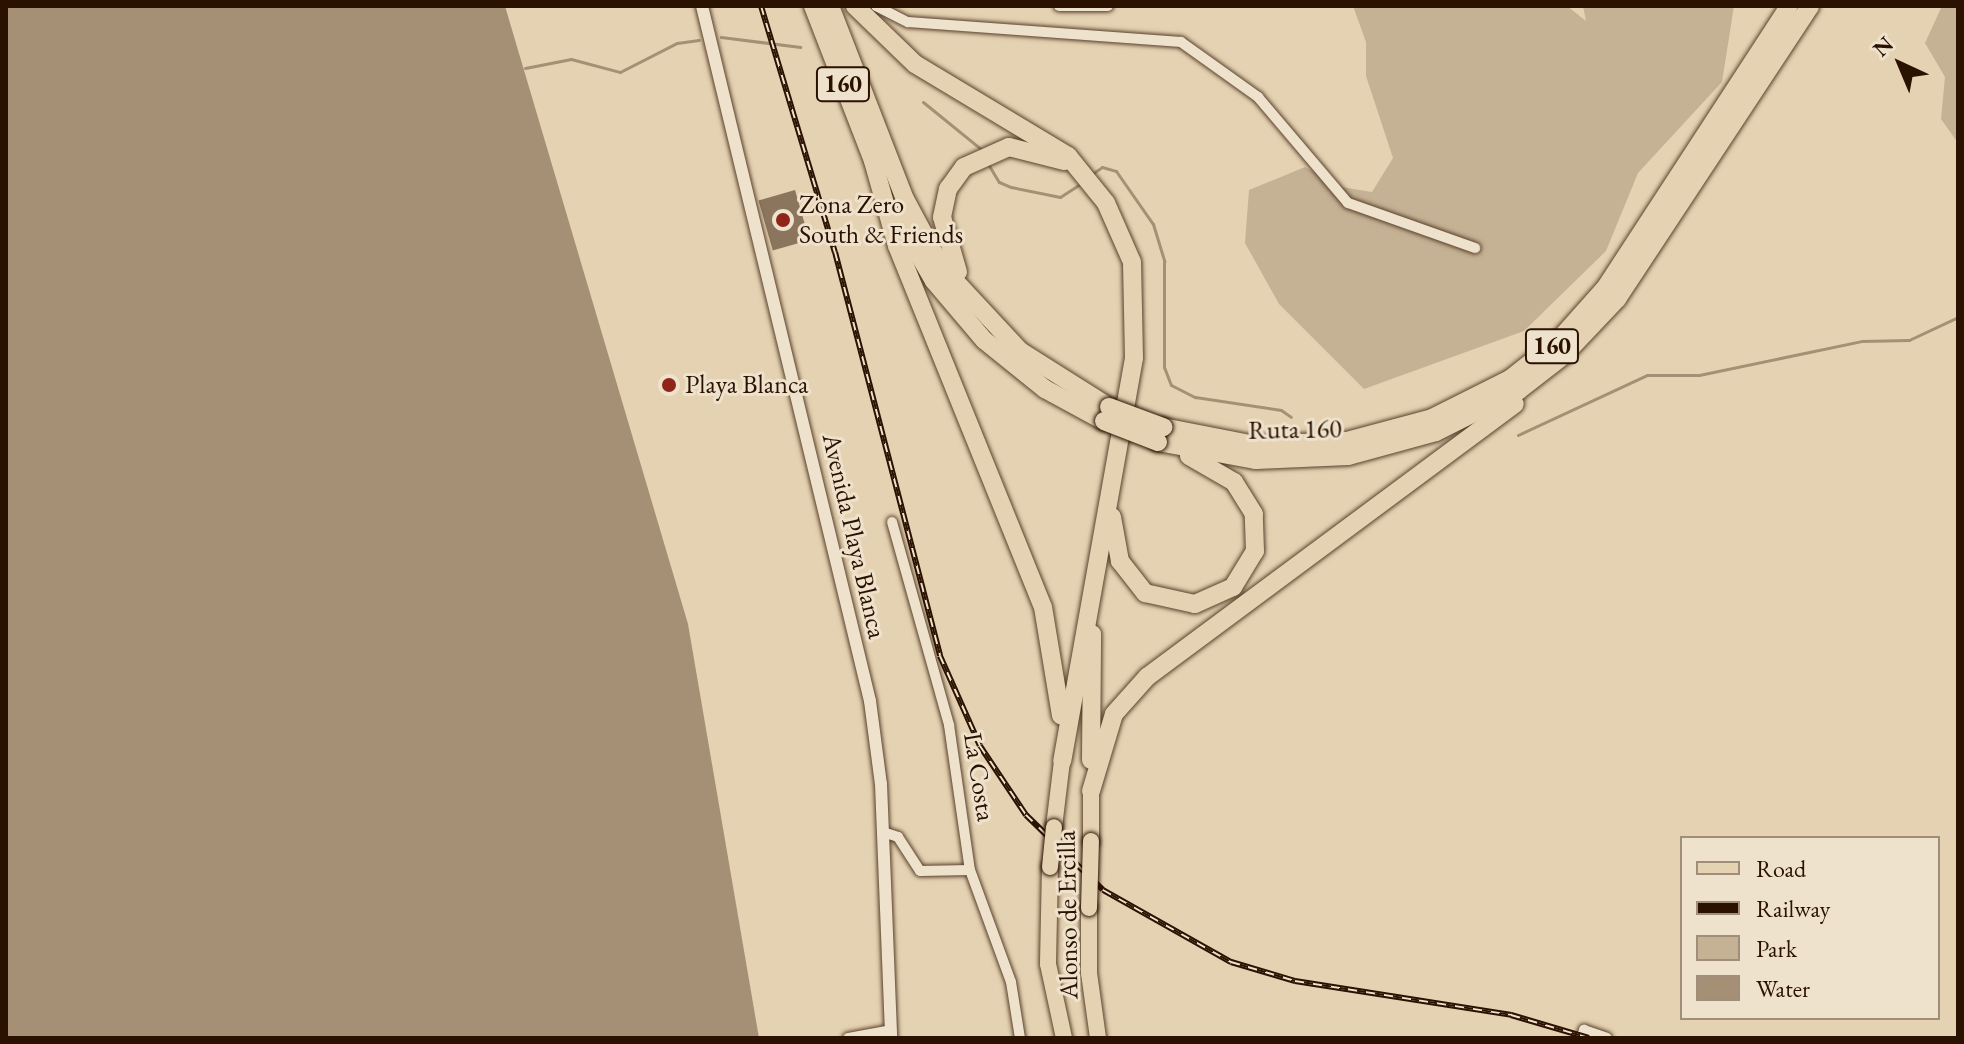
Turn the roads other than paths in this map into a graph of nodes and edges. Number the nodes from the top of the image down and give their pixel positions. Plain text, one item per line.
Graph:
1 (702, 6) edge
2 (813, 6) edge
3 (830, 6) edge
4 (855, 6) edge
5 (876, 6) edge
6 (1059, 6) edge
7 (1108, 6) edge
8 (1789, 6) edge
9 (1810, 6) edge
10 (873, 161) junction
11 (1086, 177) junction
12 (1475, 248) dead end
13 (986, 319) junction
14 (1564, 355) junction
15 (1106, 414) junction
16 (1160, 434) junction
17 (1110, 491) junction
18 (892, 522) dead end
19 (1094, 584) junction
20 (1062, 761) junction
21 (1091, 791) junction
22 (883, 832) junction
23 (970, 870) junction
24 (891, 1034) edge
25 (848, 1038) edge
26 (1020, 1038) edge
27 (1064, 1038) edge
28 (1098, 1038) edge
29 (1581, 1038) edge
30 (1607, 1038) edge

1 - 22 street, Avenida Playa Blanca
2 - 10 highway, Ruta 160 / 160
3 - 13 highway, Ruta 160 / 160
4 - 11 highway
5 - 12 street
6 - 7 street
8 - 16 highway, Ruta 160 / 160
9 - 14 highway, Ruta 160 / 160
10 - 15 highway, Ruta 160 / 160
10 - 20 highway
11 - 13 highway
11 - 17 highway
13 - 15 highway, Ruta 160 / 160
14 - 16 highway, Ruta 160 / 160
14 - 21 highway
15 - 16 highway, Ruta 160 / 160, bridge
16 - 17 highway
17 - 19 highway
18 - 23 street, La Costa
19 - 20 highway
19 - 21 highway
20 - 27 main road, Alonso de Ercilla, bridge
21 - 28 main road, Alonso de Ercilla, bridge
22 - 23 street
22 - 24 street, Avenida Playa Blanca
23 - 26 street, La Costa
24 - 25 street
29 - 30 street

